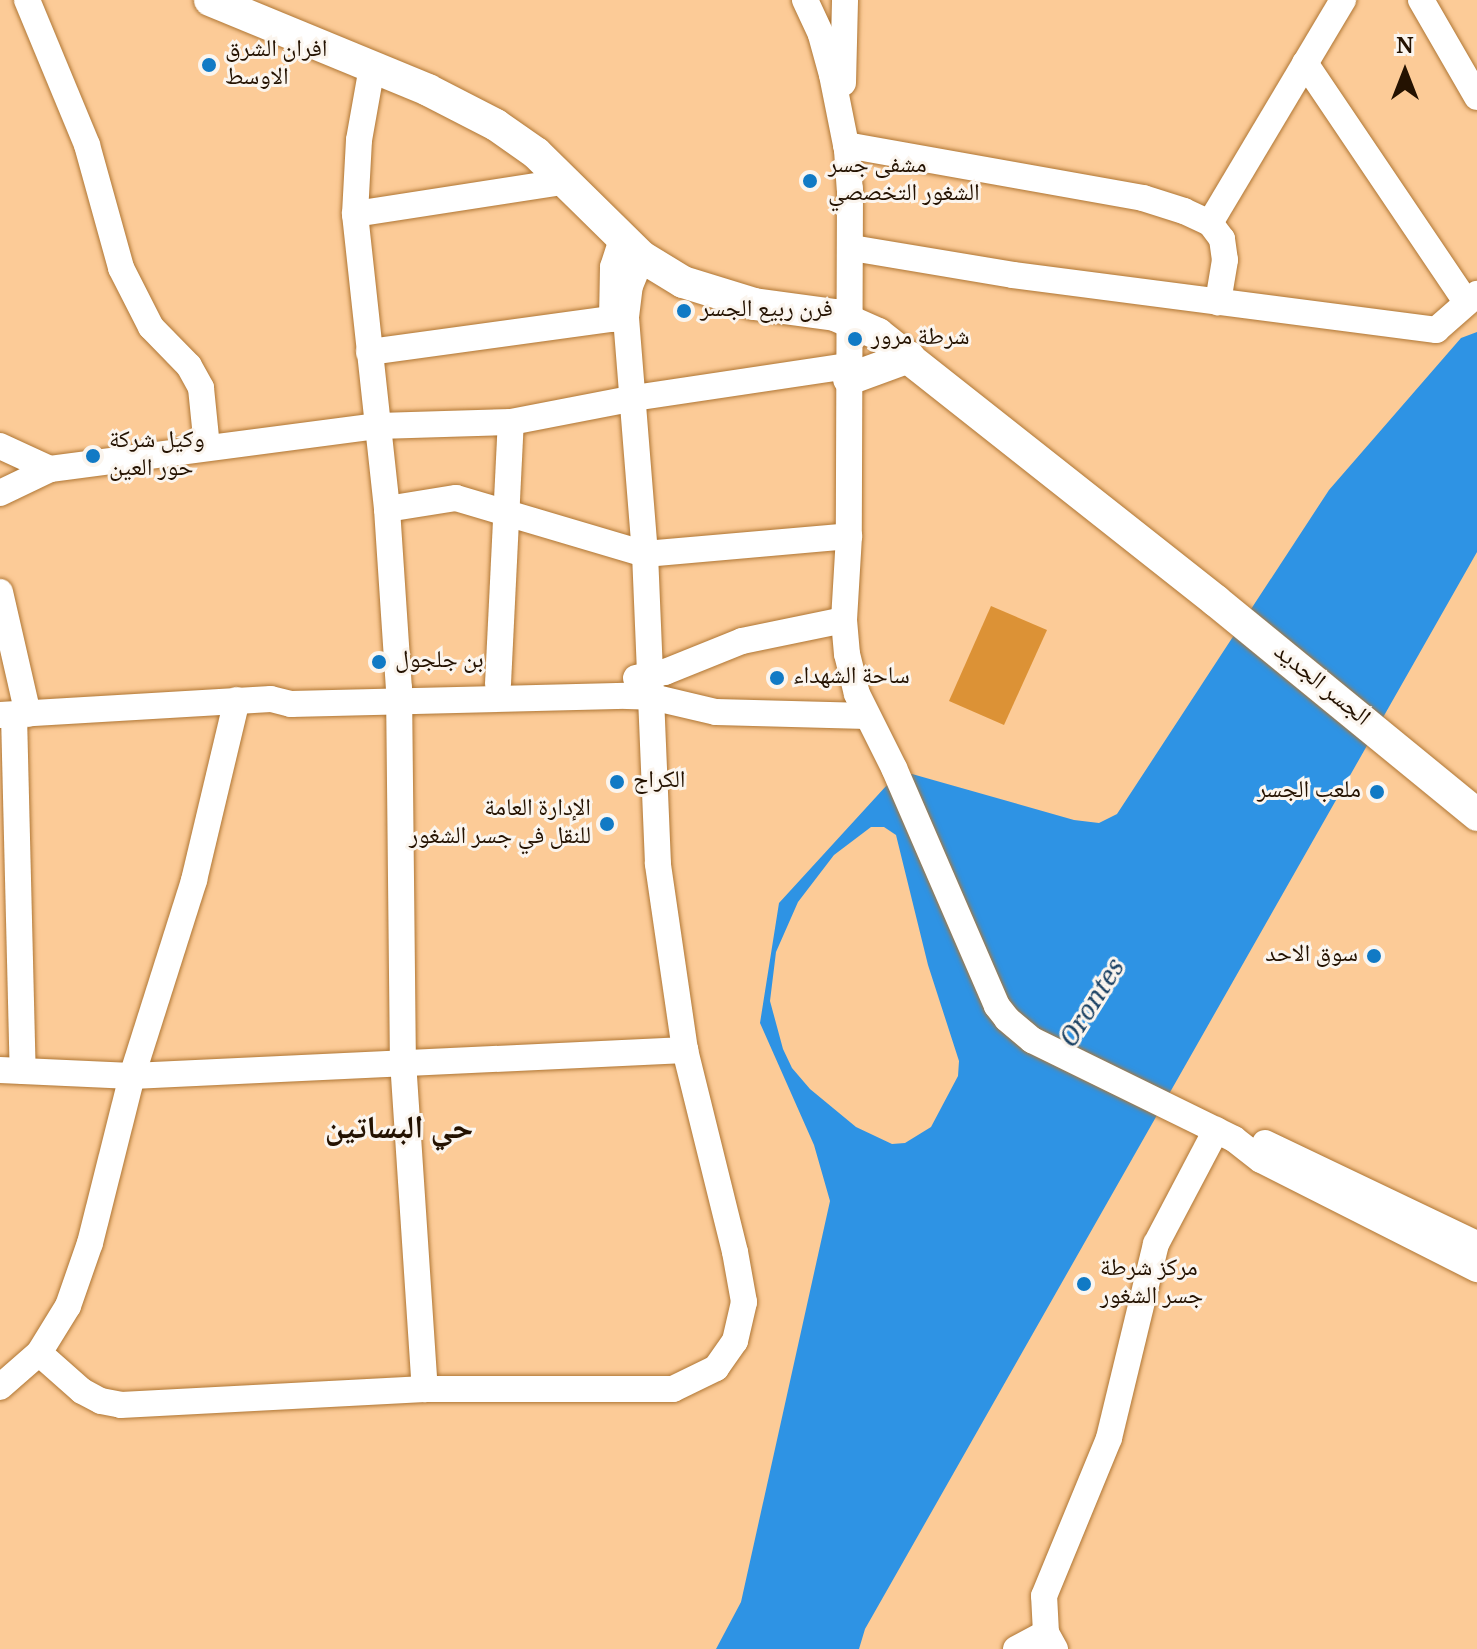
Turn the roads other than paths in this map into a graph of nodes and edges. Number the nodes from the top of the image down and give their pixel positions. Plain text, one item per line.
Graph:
1 (27, 0) edge
2 (210, 0) edge
3 (805, 0) edge
4 (845, 0) edge
5 (1343, 0) edge
6 (1421, 0) edge
7 (1305, 63) junction
8 (372, 67) junction
9 (1477, 97) edge
10 (844, 136) junction
11 (567, 181) junction
12 (355, 214) junction
13 (1210, 223) junction
14 (632, 247) junction
15 (852, 248) junction
16 (1472, 298) edge
17 (1218, 302) junction
18 (619, 318) junction
19 (849, 319) junction
20 (369, 352) junction
21 (909, 357) junction
22 (849, 372) junction
23 (634, 398) junction
24 (511, 422) junction
25 (378, 426) junction
26 (0, 446) edge
27 (207, 447) junction
28 (50, 469) junction
29 (0, 493) edge
30 (387, 509) junction
31 (505, 510) junction
32 (849, 536) junction
33 (645, 554) junction
34 (0, 592) edge
35 (844, 620) junction
36 (498, 684) junction
37 (651, 686) junction
38 (399, 695) junction
39 (237, 700) junction
40 (14, 715) edge
41 (867, 716) junction
42 (1477, 815) edge
43 (685, 1050) junction
44 (403, 1061) junction
45 (12, 1070) edge
46 (132, 1076) junction
47 (1225, 1134) junction
48 (1477, 1244) edge
49 (1477, 1269) edge
50 (39, 1353) junction
51 (0, 1387) edge
52 (425, 1389) junction
53 (1050, 1641) edge
54 (1016, 1649) edge

1 - 27 street
2 - 8 main road, الجسر الجديد
3 - 10 street
4 - 10 street
5 - 7 street
6 - 9 street
7 - 13 street
7 - 16 street
8 - 11 main road, الجسر الجديد
8 - 12 street
10 - 13 street
10 - 15 street
11 - 12 street
11 - 14 main road, الجسر الجديد
12 - 20 street
13 - 17 street
14 - 18 street
14 - 19 main road, الجسر الجديد
15 - 17 street
15 - 19 street
16 - 17 street
18 - 20 street
18 - 23 street
19 - 21 main road, الجسر الجديد
19 - 22 street
20 - 25 street
21 - 22 main road
21 - 42 main road, الجسر الجديد
22 - 23 street
22 - 32 street
23 - 24 street
23 - 33 street
24 - 25 street
24 - 31 street
25 - 27 street
25 - 30 street
26 - 28 street
27 - 28 street
28 - 29 street
30 - 31 street
30 - 38 street
31 - 33 street
31 - 36 street
32 - 33 street
32 - 35 street
33 - 37 street
34 - 40 street
35 - 37 street
35 - 41 street
36 - 37 street
36 - 38 street
37 - 38 street
37 - 41 street
37 - 43 street
38 - 39 street
38 - 44 street
39 - 40 street
39 - 46 street
40 - 45 street
41 - 47 street
43 - 44 street
43 - 52 street
44 - 46 street
44 - 52 street
45 - 46 street
46 - 50 street
47 - 48 street
47 - 49 street
47 - 53 street
50 - 51 street
50 - 52 street
53 - 54 street

